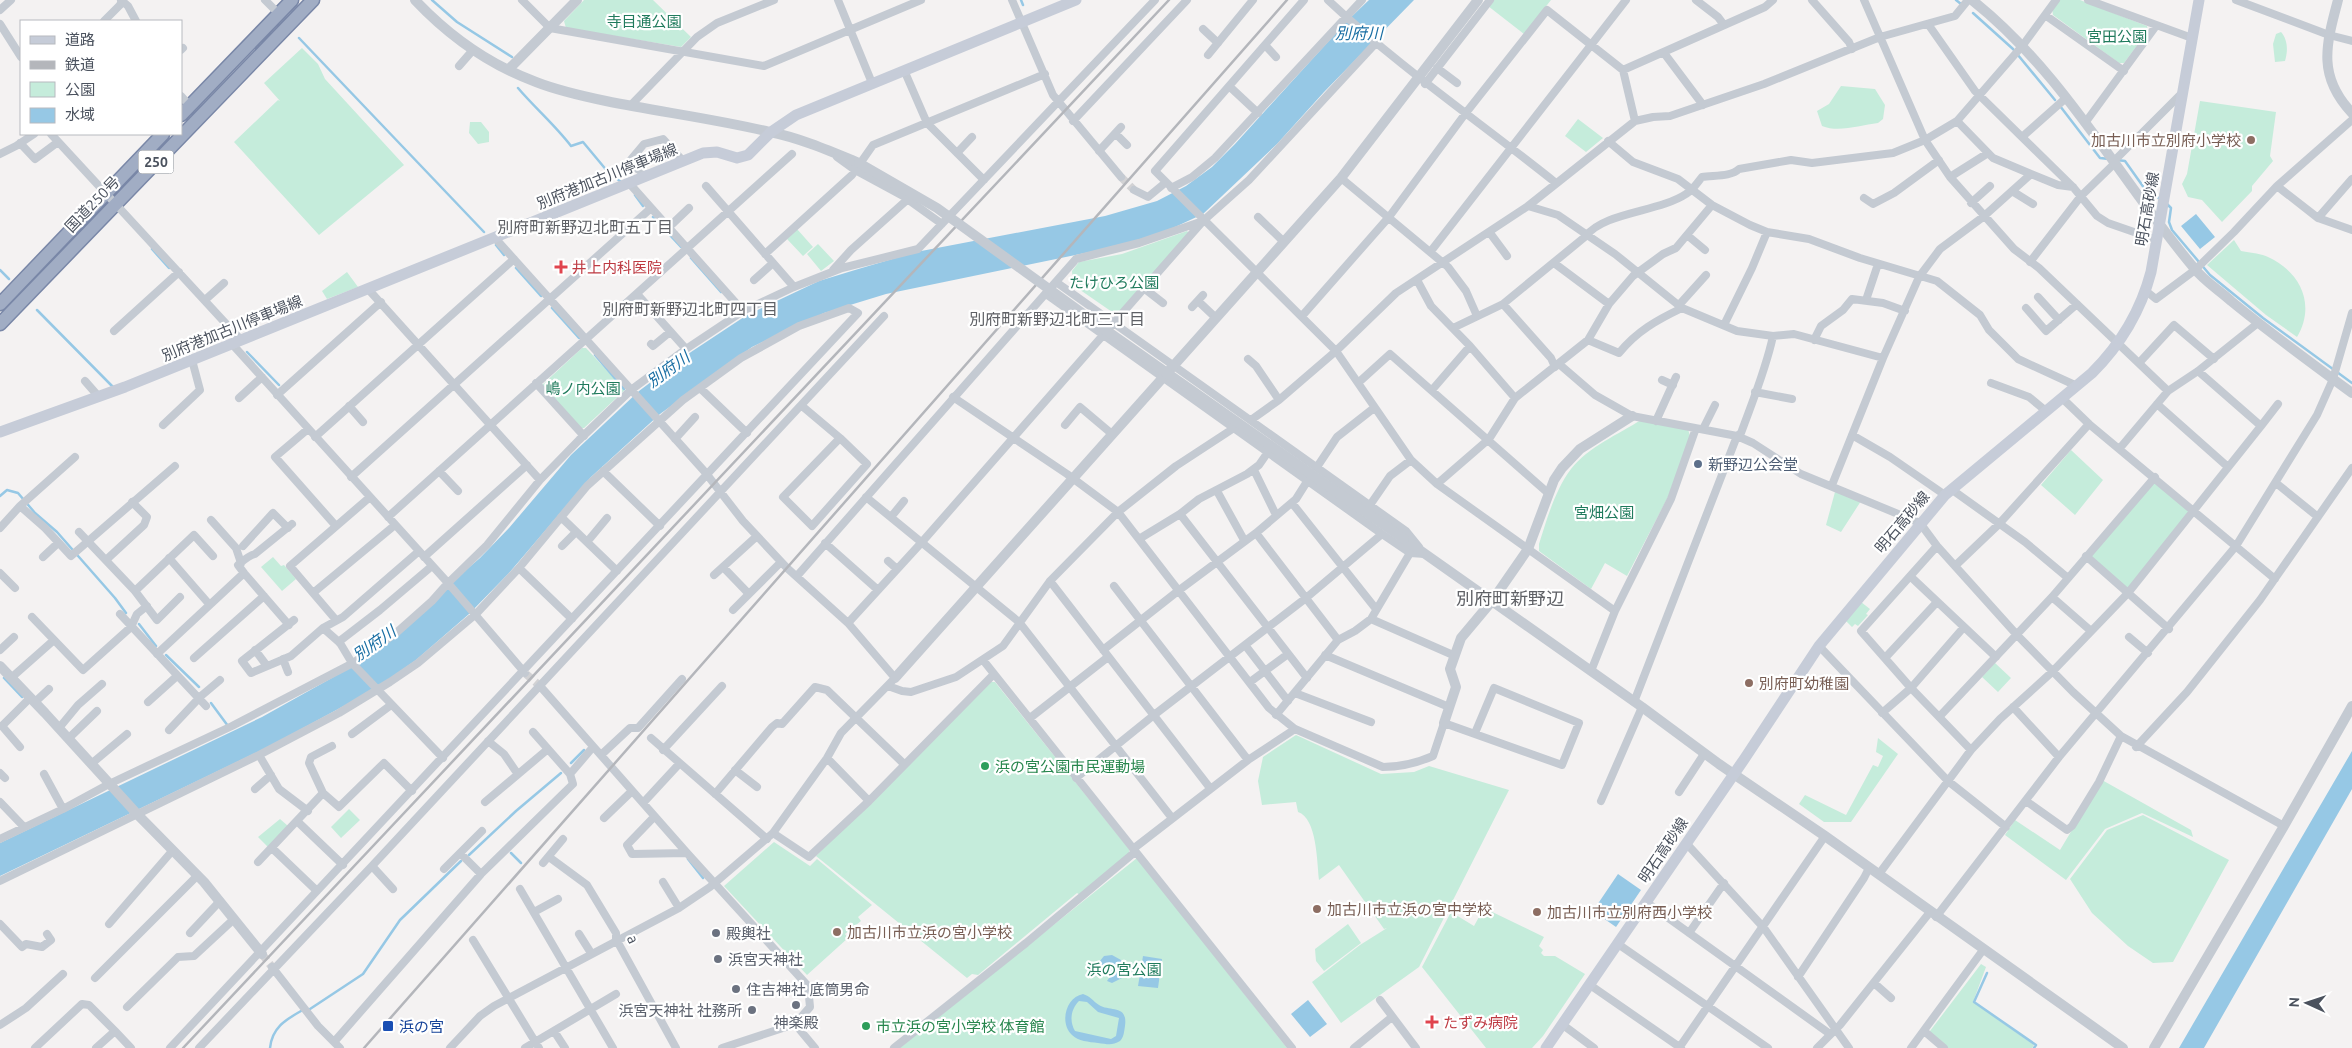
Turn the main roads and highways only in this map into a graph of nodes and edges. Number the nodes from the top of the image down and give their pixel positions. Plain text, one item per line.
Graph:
1 (292, 0) edge
2 (313, 0) edge
3 (1076, 0) edge
4 (2198, 0) edge
5 (186, 111) edge
6 (162, 135) edge
7 (182, 135) edge
8 (182, 135) edge
9 (0, 304) edge
10 (0, 324) edge
11 (0, 432) edge
12 (1546, 1048) edge

1 - 5 highway
2 - 7 highway, 国道250号 / 250
3 - 11 main road, 別府港加古川停車場線
4 - 12 main road, 明石高砂線
6 - 9 highway, 国道250号 / 250
8 - 10 highway, 国道250号 / 250

